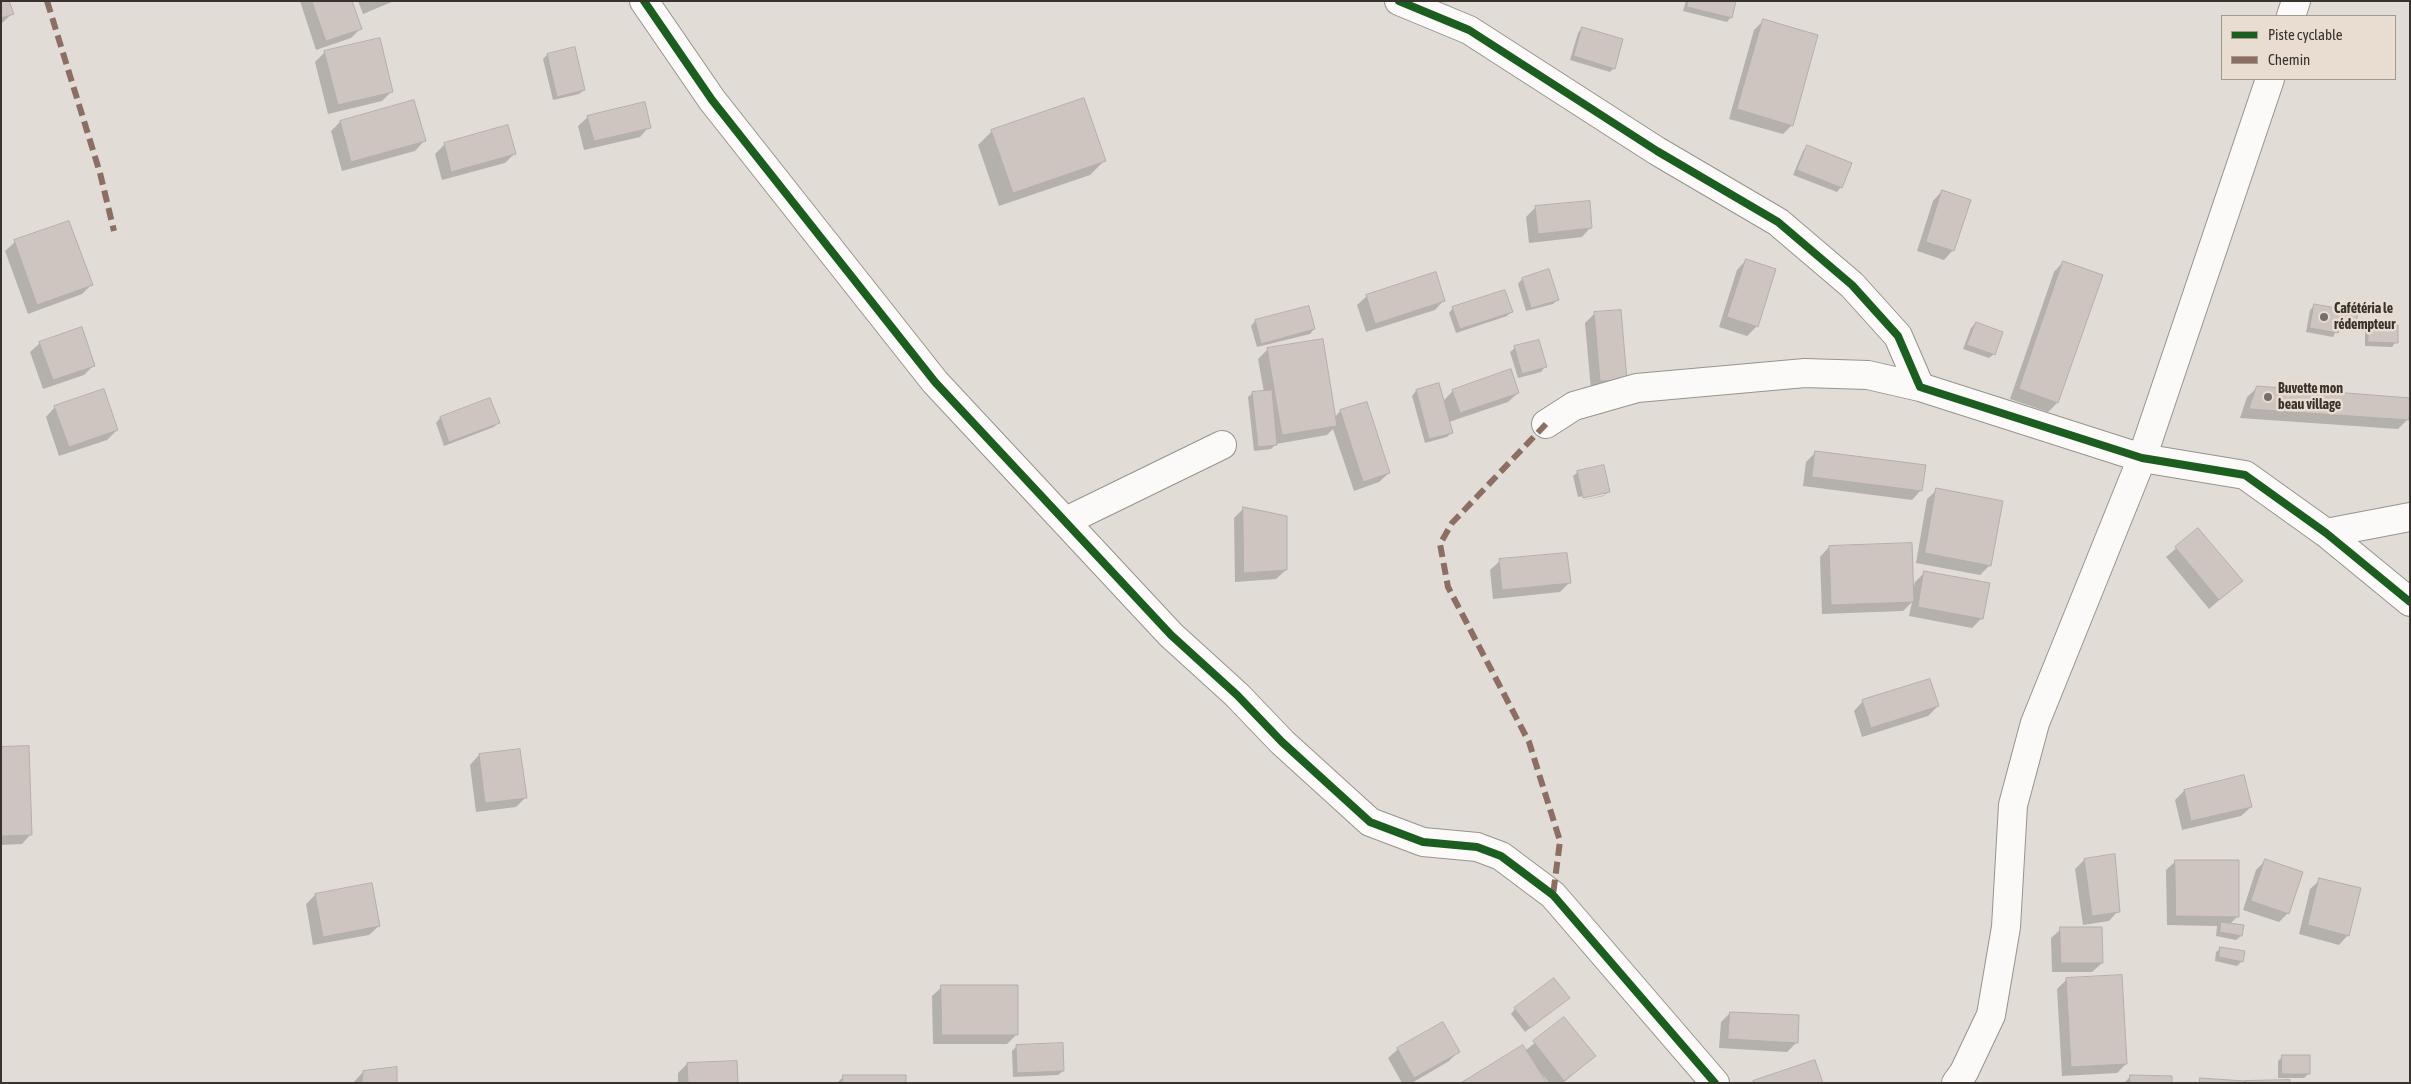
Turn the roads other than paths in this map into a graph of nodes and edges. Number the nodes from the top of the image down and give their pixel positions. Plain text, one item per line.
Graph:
1 (644, 1) edge
2 (1398, 1) edge
3 (2296, 1) edge
4 (2291, 15) edge
5 (2270, 80) edge
6 (1920, 387) junction
7 (1546, 424) dead end
8 (1222, 445) dead end
9 (2142, 458) junction
10 (2410, 517) edge
11 (1066, 521) junction
12 (2326, 533) junction
13 (2410, 602) edge
14 (1715, 1083) edge
15 (1956, 1083) edge

1 - 11 street
2 - 6 street
3 - 4 street
5 - 9 street
6 - 7 street
6 - 9 street
8 - 11 street
9 - 12 street
9 - 15 street
10 - 12 street
11 - 14 street
12 - 13 street

